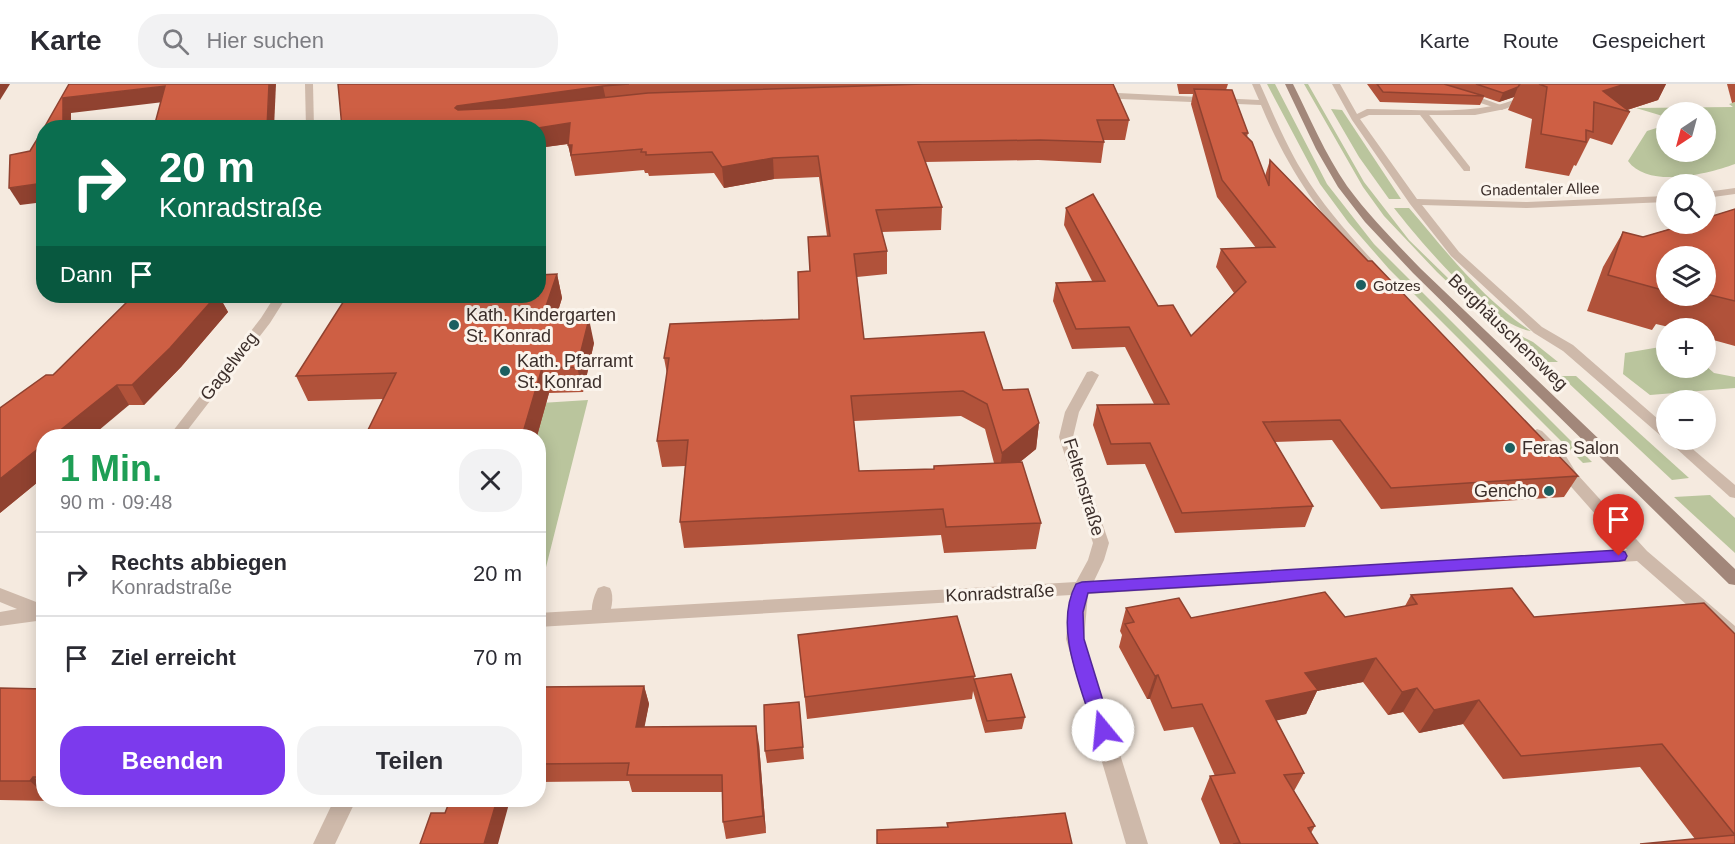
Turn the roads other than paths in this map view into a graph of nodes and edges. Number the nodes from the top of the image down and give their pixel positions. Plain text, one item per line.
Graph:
1 (309, 84) edge
2 (1256, 84) edge
3 (1289, 84) edge
4 (1336, 84) edge
5 (1563, 84) edge
6 (1451, 91) edge
7 (1087, 94) edge
8 (1265, 104) junction
9 (1502, 107) junction
10 (1423, 113) junction
11 (1355, 118) junction
12 (310, 120) edge
13 (1467, 169) dead end
14 (1735, 191) edge
15 (1716, 194) edge
16 (1656, 199) edge
17 (1414, 202) junction
18 (1386, 281) edge
19 (277, 303) edge
20 (1092, 375) dead end
21 (1526, 423) edge
22 (1656, 424) edge
23 (181, 429) edge
24 (1686, 450) edge
25 (1735, 493) edge
26 (1641, 555) junction
27 (1735, 579) edge
28 (1082, 588) junction
29 (604, 593) dead end
30 (0, 595) edge
31 (36, 609) edge
32 (36, 613) edge
33 (600, 615) junction
34 (0, 619) edge
35 (546, 619) edge
36 (1735, 637) edge
37 (342, 807) edge
38 (324, 844) edge
39 (1137, 844) edge

1 - 12 street
2 - 8 street
3 - 27 main road, Berghäuschensweg
4 - 11 street, Berghäuschensweg
5 - 9 street
6 - 9 street
7 - 8 street
8 - 18 street
9 - 10 street
10 - 11 street
10 - 13 street
11 - 17 street, Berghäuschensweg
14 - 15 street
16 - 17 street, Gnadentaler Allee
17 - 22 street, Berghäuschensweg
19 - 23 street, Gagelweg
20 - 28 street, Feltenstraße
21 - 26 street
24 - 25 street
26 - 28 street, Konradstraße
26 - 36 street
28 - 33 street, Konradstraße
28 - 39 street, Feltenstraße
29 - 33 street
30 - 31 street
32 - 34 street
33 - 35 street, Konradstraße
37 - 38 street

